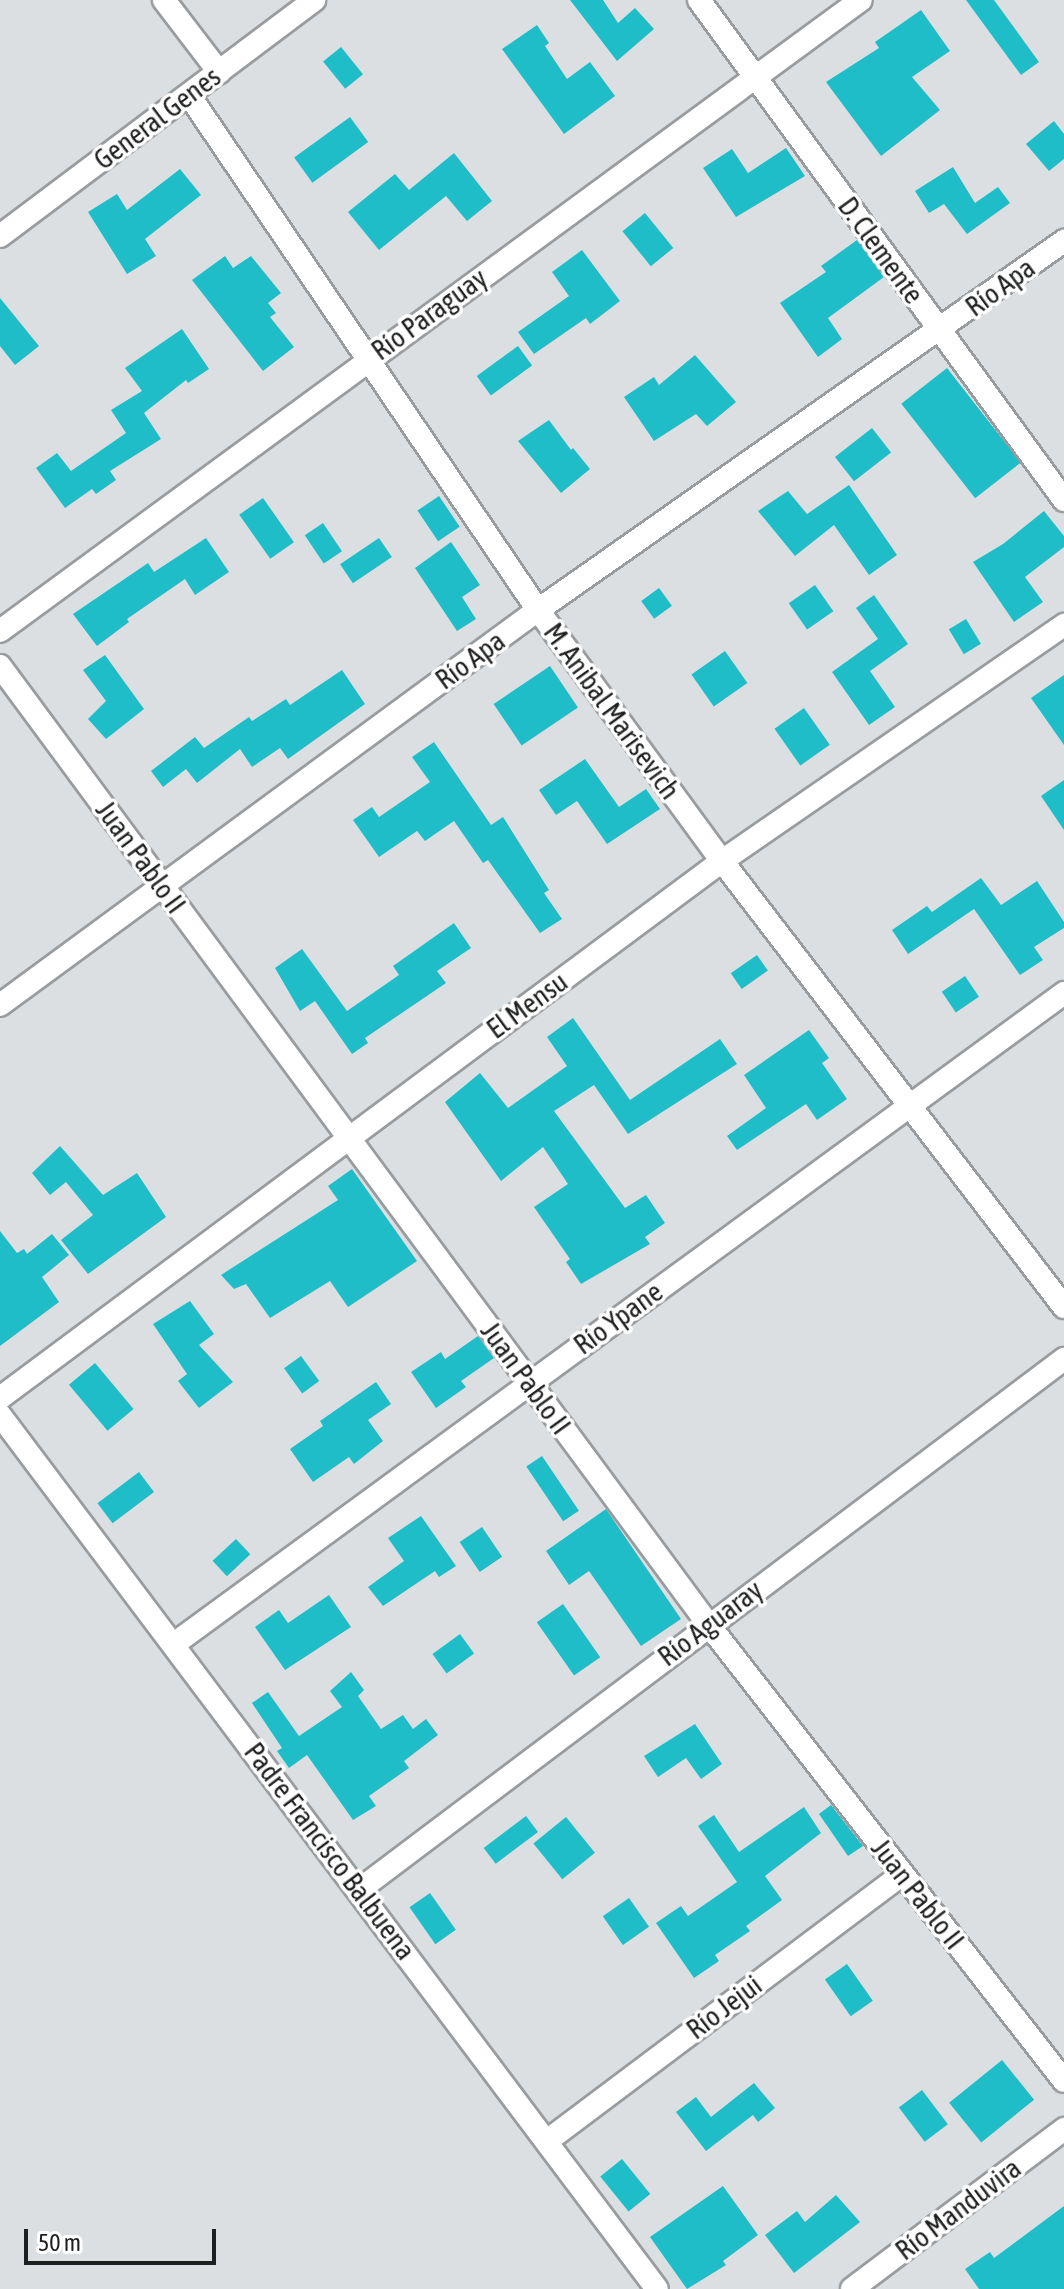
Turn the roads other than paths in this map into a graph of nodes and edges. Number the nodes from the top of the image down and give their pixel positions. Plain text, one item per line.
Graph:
1 (164, 0) edge
2 (314, 0) edge
3 (699, 0) edge
4 (861, 0) edge
5 (219, 72) junction
6 (756, 79) junction
7 (189, 95) junction
8 (0, 236) edge
9 (1064, 241) edge
10 (940, 330) junction
11 (367, 359) junction
12 (1064, 500) edge
13 (538, 610) junction
14 (1064, 625) edge
15 (0, 631) edge
16 (0, 666) edge
17 (722, 861) junction
18 (161, 885) junction
19 (1064, 993) edge
20 (0, 1005) edge
21 (908, 1105) junction
22 (349, 1137) junction
23 (1064, 1307) edge
24 (1064, 1359) edge
25 (529, 1383) junction
26 (0, 1398) edge
27 (0, 1415) edge
28 (708, 1624) junction
29 (174, 1644) junction
30 (902, 1874) junction
31 (359, 1890) junction
32 (1064, 2081) edge
33 (1064, 2129) edge
34 (547, 2141) junction
35 (657, 2289) edge
36 (852, 2289) edge

1 - 5 street
2 - 5 street, General Genes
3 - 6 street, D. Clemente
4 - 6 street, Río Paraguay
5 - 7 street, General Genes
6 - 10 street, D. Clemente
6 - 11 street, Río Paraguay
7 - 8 street, General Genes
7 - 11 street, M. Anibal Marisevich
9 - 10 street, Río Apa
10 - 12 street, D. Clemente
10 - 13 street, Río Apa
11 - 13 street, M. Anibal Marisevich
11 - 15 street, Río Paraguay
13 - 17 street, M. Anibal Marisevich
13 - 18 street, Río Apa
14 - 17 street, El Mensu
16 - 18 street, Juan Pablo II
17 - 21 street, M. Anibal Marisevich
17 - 22 street, El Mensu
18 - 20 street, Río Apa
18 - 22 street, Juan Pablo II
19 - 21 street, Río Ypane
21 - 23 street, M. Anibal Marisevich
21 - 25 street, Río Ypane
22 - 25 street, Juan Pablo II
22 - 26 street, El Mensu
24 - 28 street, Río Aguaray
25 - 28 street, Juan Pablo II
25 - 29 street, Río Ypane
27 - 29 street, Padre Francisco Balbuena
28 - 30 street, Juan Pablo II
28 - 31 street, Río Aguaray
29 - 31 street, Padre Francisco Balbuena
30 - 32 street, Juan Pablo II
30 - 34 street, Río Jejui
31 - 34 street, Padre Francisco Balbuena
33 - 36 street, Río Manduvira
34 - 35 street, Padre Francisco Balbuena

